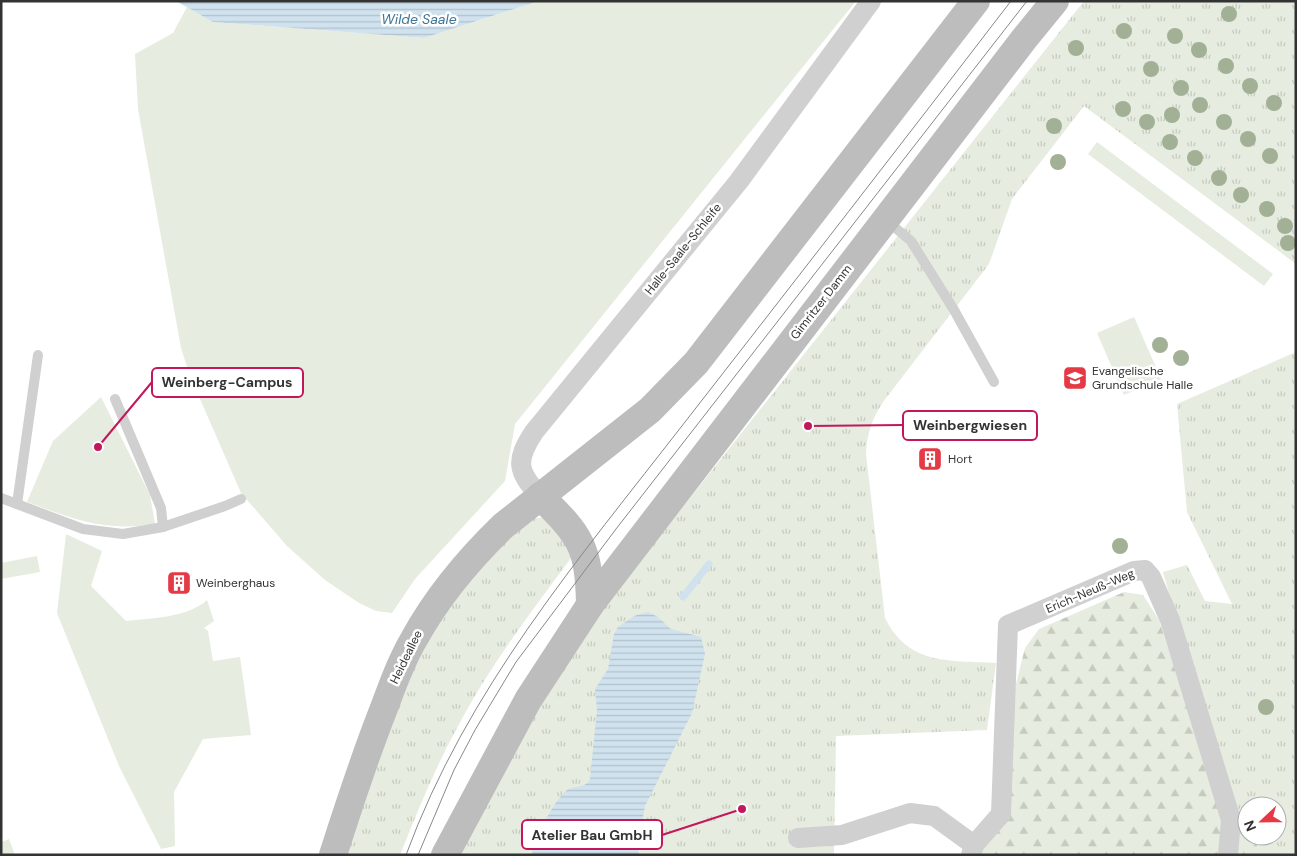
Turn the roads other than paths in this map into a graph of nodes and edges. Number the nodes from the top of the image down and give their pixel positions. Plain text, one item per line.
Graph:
1 (871, 1) edge
2 (976, 1) edge
3 (1055, 1) edge
4 (885, 220) junction
5 (38, 355) dead end
6 (994, 382) dead end
7 (116, 399) dead end
8 (540, 496) junction
9 (1, 498) edge
10 (241, 499) dead end
11 (17, 504) junction
12 (163, 527) junction
13 (590, 605) junction
14 (798, 838) dead end
15 (972, 850) edge
16 (333, 855) edge
17 (445, 855) edge
18 (1228, 855) edge

1 - 8 street, Halle-Saale-Schleife
2 - 8 main road
3 - 4 main road, Gimritzer Damm
4 - 6 lane
4 - 13 main road, Gimritzer Damm
5 - 11 lane
7 - 12 lane
8 - 13 main road
8 - 16 main road, Heideallee
9 - 11 lane
10 - 12 lane
11 - 12 lane
13 - 17 main road
14 - 15 street
15 - 18 street, Erich-Neuß-Weg

